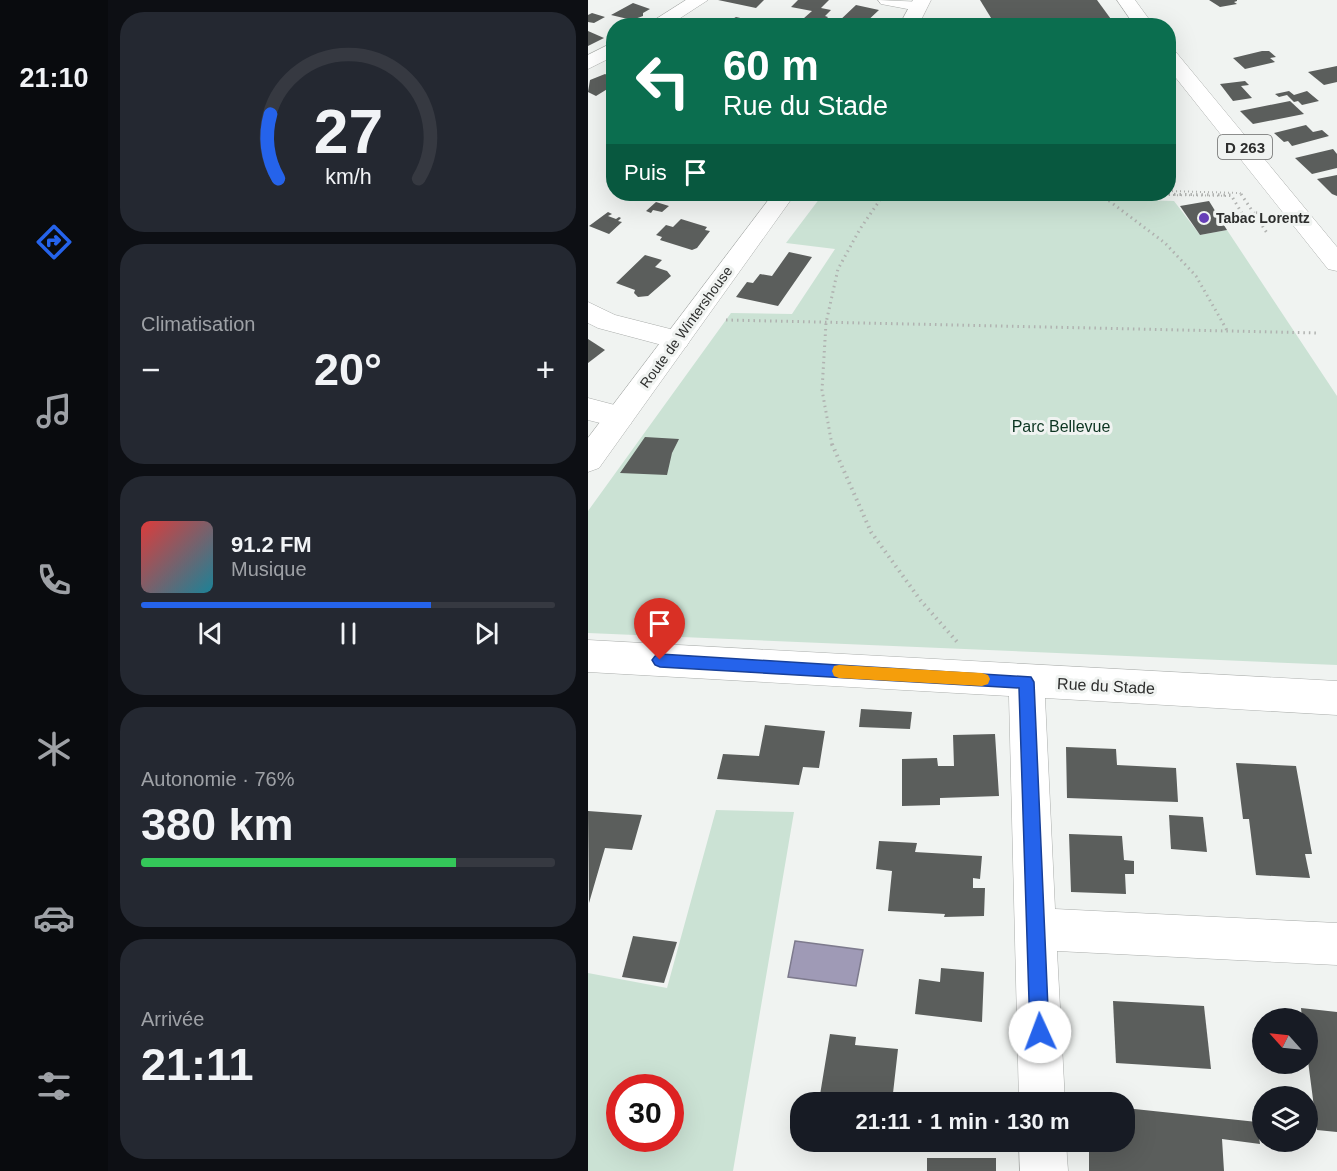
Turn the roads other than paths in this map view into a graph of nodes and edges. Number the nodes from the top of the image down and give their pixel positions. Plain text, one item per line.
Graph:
1 (699, 0) edge
2 (887, 0) edge
3 (1126, 0) edge
4 (920, 3) edge
5 (668, 18) edge
6 (912, 18) edge
7 (1139, 18) edge
8 (606, 53) edge
9 (588, 63) edge
10 (1176, 64) edge
11 (779, 201) edge
12 (1329, 240) edge
13 (1337, 263) edge
14 (588, 311) edge
15 (677, 340) junction
16 (588, 409) edge
17 (620, 417) junction
18 (588, 460) edge
19 (588, 656) edge
20 (1026, 682) junction
21 (1337, 698) edge
22 (1036, 929) junction
23 (1337, 944) edge
24 (1042, 1092) edge
25 (1043, 1152) edge
26 (1044, 1171) edge

1 - 5 street
2 - 4 street
3 - 7 street
4 - 6 street
8 - 9 street
10 - 12 street, D 263
11 - 15 street, Route de Wintershouse
12 - 13 street, D 263
14 - 15 street
15 - 17 street, Route de Wintershouse
16 - 17 street
17 - 18 street, Route de Wintershouse
19 - 20 street, Rue du Stade
20 - 21 street, Rue du Stade
20 - 22 street
22 - 23 street
22 - 24 street
25 - 26 street

